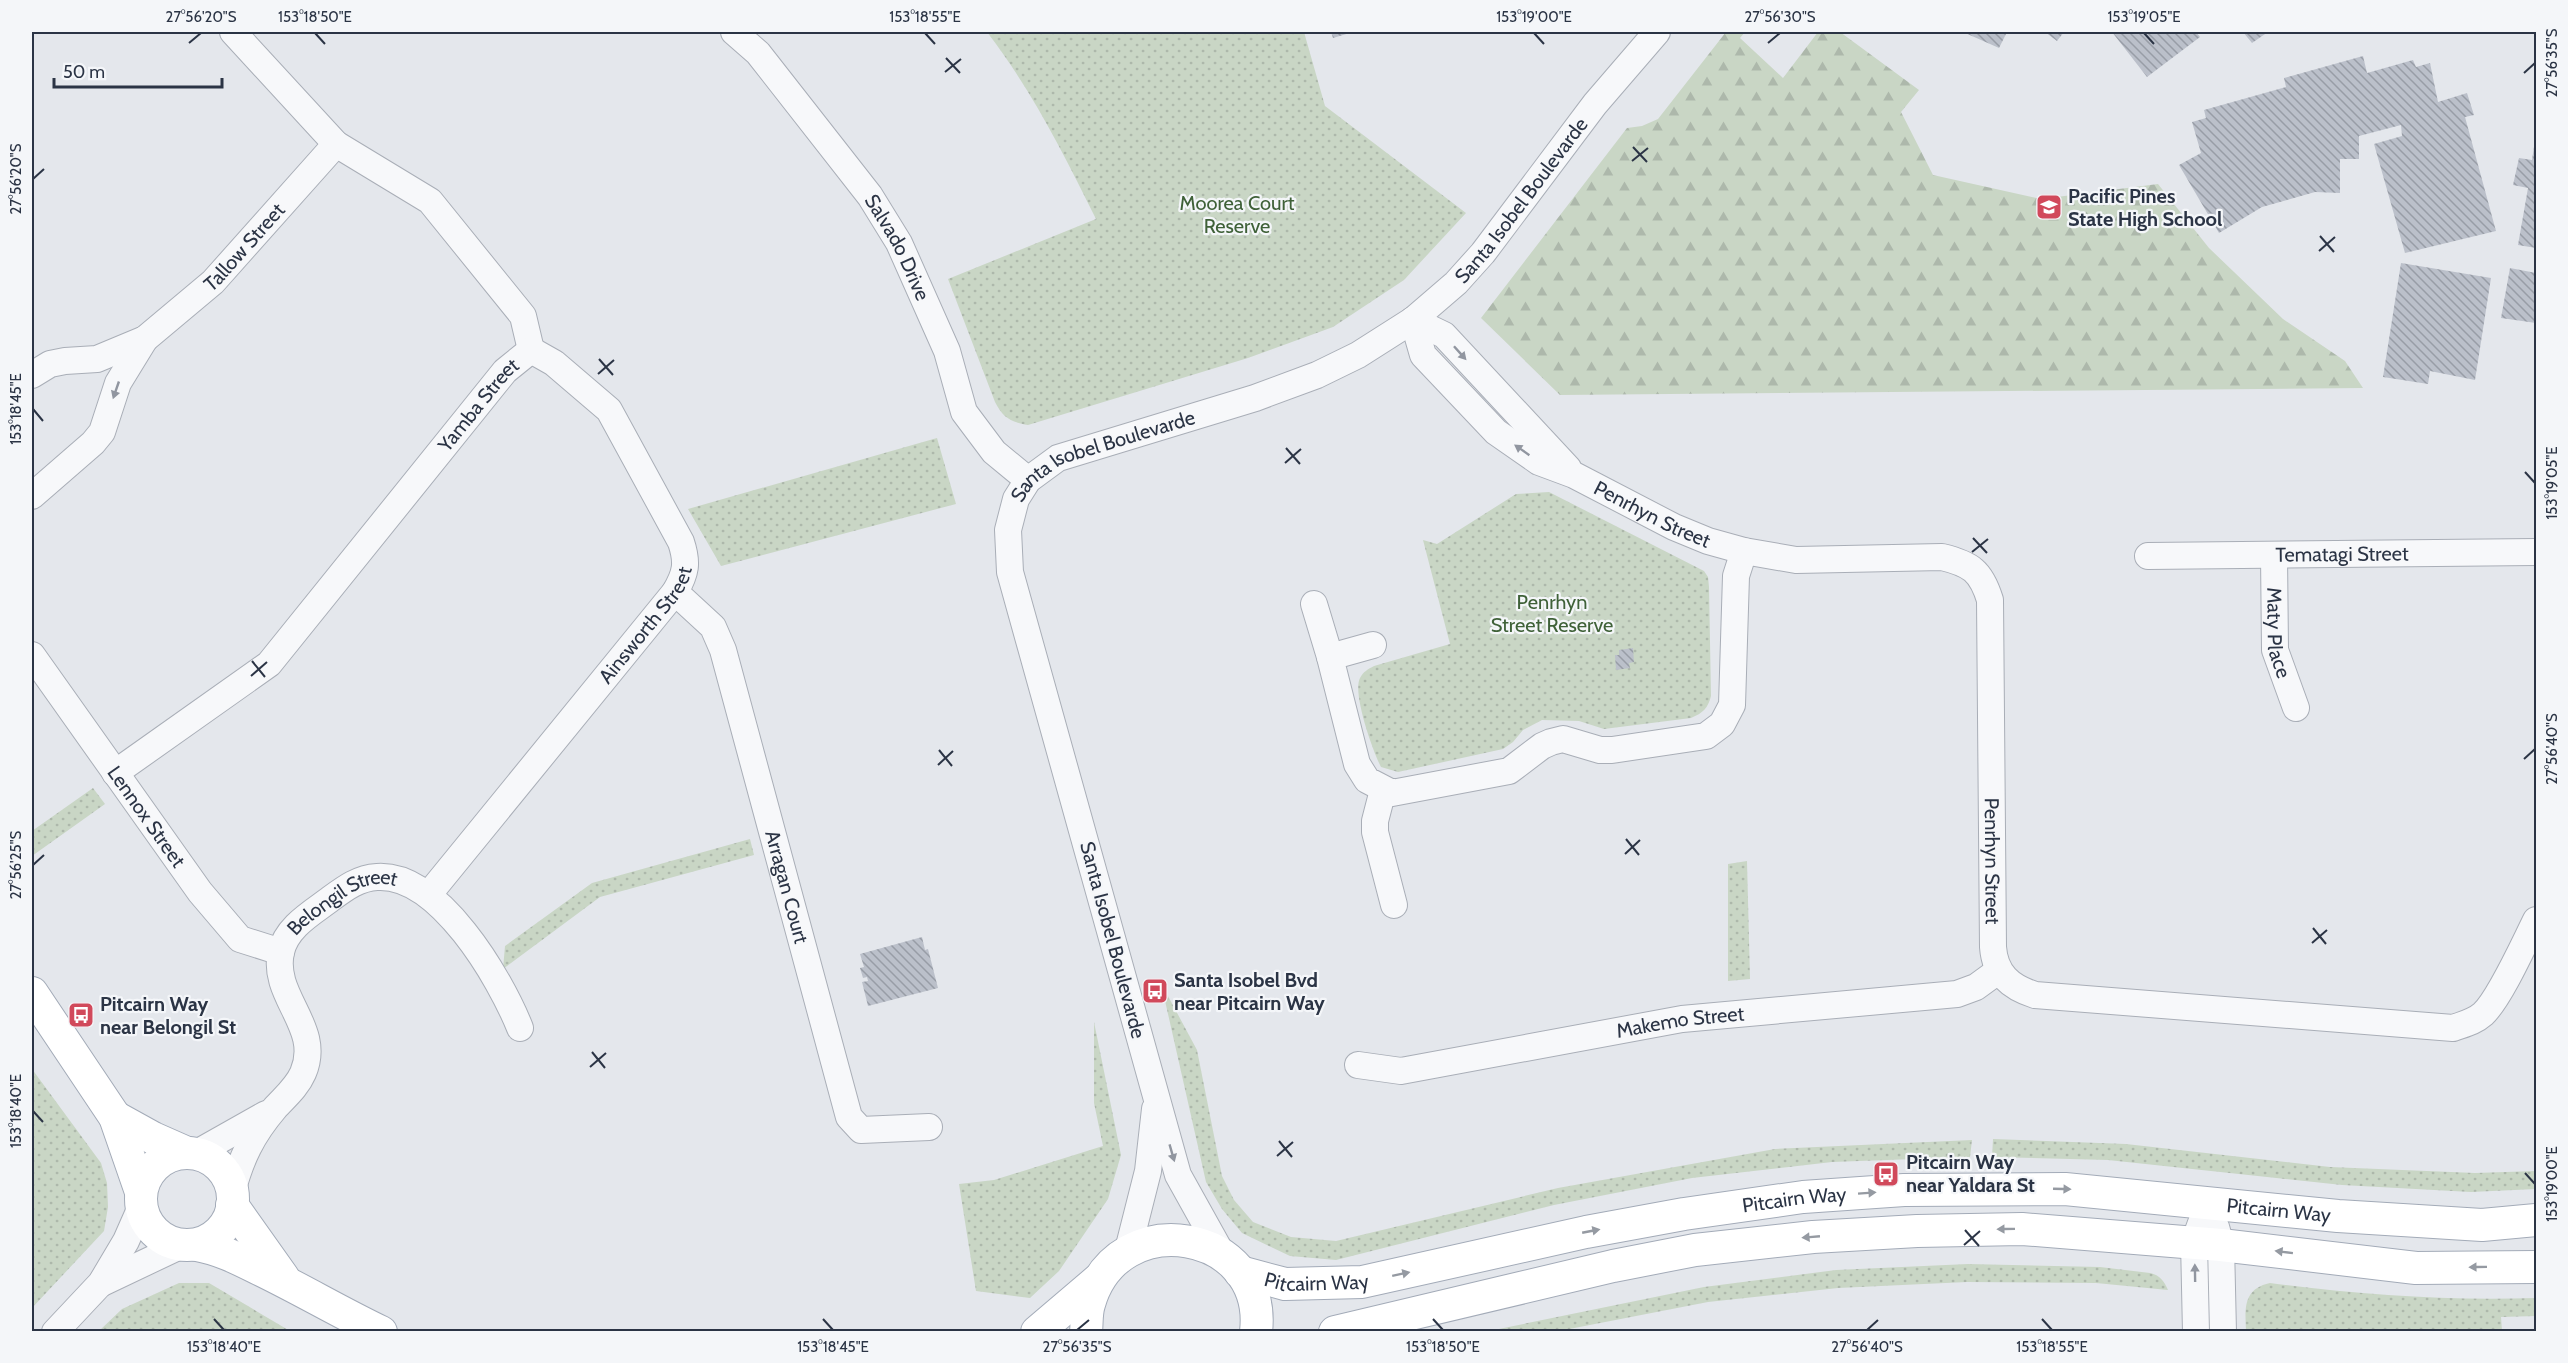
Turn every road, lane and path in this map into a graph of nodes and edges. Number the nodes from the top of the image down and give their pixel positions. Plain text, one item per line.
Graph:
1 (232, 32) edge
2 (734, 32) edge
3 (1657, 32) edge
4 (336, 144) junction
5 (1413, 320) junction
6 (145, 339) junction
7 (531, 350) junction
8 (32, 375) edge
9 (1028, 480) junction
10 (32, 496) edge
11 (1744, 551) junction
12 (2536, 552) edge
13 (2274, 555) junction
14 (2148, 556) dead end
15 (675, 592) junction
16 (1314, 604) dead end
17 (1373, 645) dead end
18 (32, 656) edge
19 (1330, 657) junction
20 (2296, 708) dead end
21 (115, 773) junction
22 (1383, 790) junction
23 (429, 894) junction
24 (1394, 905) dead end
25 (2536, 920) edge
26 (281, 952) junction
27 (1998, 971) junction
28 (32, 993) edge
29 (520, 1028) dead end
30 (1358, 1065) dead end
31 (1156, 1097) junction
32 (274, 1110) junction
33 (116, 1117) junction
34 (929, 1127) dead end
35 (191, 1153) junction
36 (141, 1199) junction
37 (232, 1199) junction
38 (2208, 1204) junction
39 (2536, 1220) edge
40 (2208, 1243) junction
41 (190, 1245) junction
42 (1128, 1250) junction
43 (1231, 1263) junction
44 (2536, 1267) edge
45 (1098, 1280) junction
46 (286, 1281) junction
47 (101, 1283) junction
48 (55, 1332) edge
49 (381, 1332) edge
50 (1037, 1332) edge
51 (1086, 1332) edge
52 (1256, 1332) edge
53 (1335, 1332) edge
54 (2196, 1332) edge
55 (2223, 1332) edge

1 - 4 street, Yamba Street
2 - 9 street, Salvado Drive
3 - 5 street, Santa Isobel Boulevarde
4 - 6 street, Tallow Street
4 - 7 street, Yamba Street
5 - 9 street, Santa Isobel Boulevarde
5 - 11 street, Penrhyn Street
6 - 8 street, Tallow Street
6 -> 10 street, Tallow Street
7 - 15 street, Ainsworth Street
7 - 21 street, Yamba Street
9 - 31 street, Santa Isobel Boulevarde
11 - 22 street
11 - 27 street, Penrhyn Street
12 - 13 street, Tematagi Street
13 - 14 street, Tematagi Street
13 - 20 street, Maty Place
15 - 23 street, Ainsworth Street
15 - 34 street, Arragan Court
16 - 19 street
17 - 19 street
18 - 21 street, Lennox Street
19 - 22 street
21 - 26 street, Lennox Street
22 - 24 street
23 - 26 street, Belongil Street
23 - 29 street, Belongil Street
25 - 27 street
26 - 32 street, Belongil Street
27 - 30 street, Makemo Street
28 - 33 main road
31 - 42 street, Santa Isobel Boulevarde
31 -> 43 street, Santa Isobel Boulevarde
32 - 35 street, Belongil Street
32 - 37 street, Belongil Street
33 - 35 main road
33 - 36 main road
35 - 36 main road
35 - 37 main road
36 - 41 main road
36 - 47 street
37 - 41 main road
37 - 46 main road
38 - 39 main road, Pitcairn Way
38 - 40 street
43 -> 38 main road, Pitcairn Way
44 -> 40 main road, Pitcairn Way
40 -> 53 main road, Pitcairn Way
54 -> 40 street
40 - 55 street
41 - 46 main road
41 - 47 street
42 - 43 main road, Pitcairn Way
42 - 45 main road
43 - 52 main road
45 - 50 main road
45 - 51 main road
46 - 49 main road
47 - 48 street

